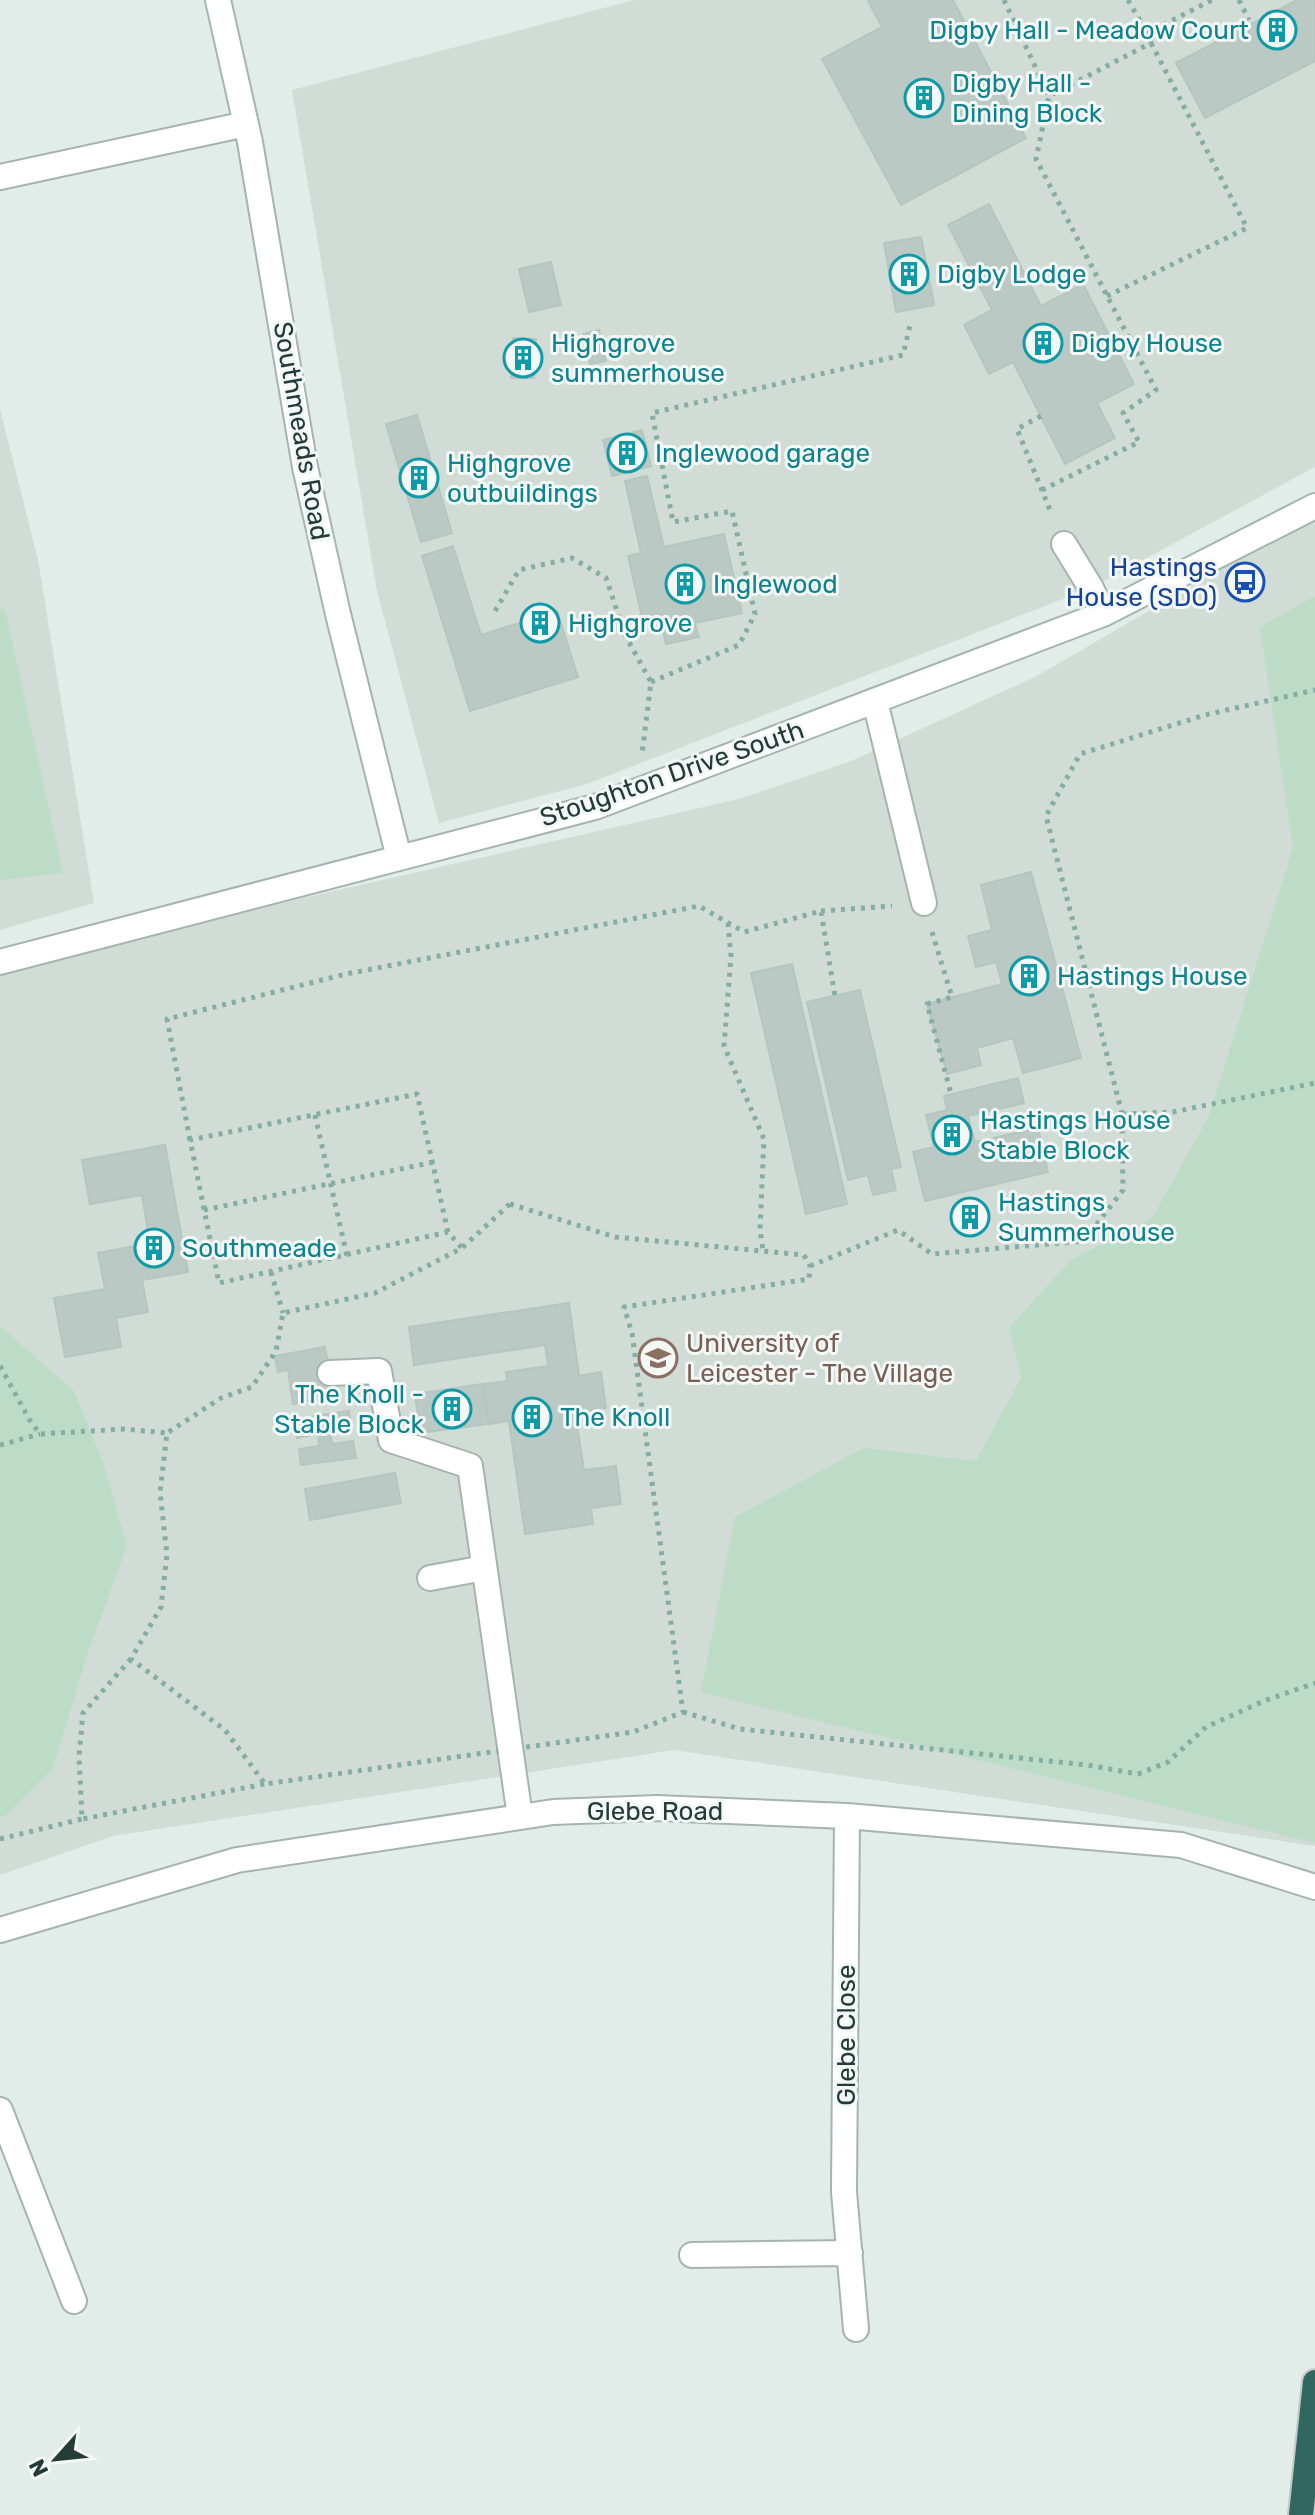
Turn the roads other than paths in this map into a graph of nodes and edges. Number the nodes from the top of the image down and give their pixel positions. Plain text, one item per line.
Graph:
1 (218, 0) edge
2 (246, 124) junction
3 (0, 177) edge
4 (1315, 506) edge
5 (1064, 544) road end
6 (1103, 614) junction
7 (875, 701) junction
8 (399, 858) junction
9 (924, 903) road end
10 (0, 962) edge
11 (330, 1373) dead end
12 (484, 1568) junction
13 (430, 1578) dead end
14 (847, 1816) junction
15 (520, 1817) junction
16 (1315, 1887) edge
17 (0, 1930) edge
18 (0, 2110) edge
19 (850, 2253) junction
20 (692, 2255) dead end
21 (74, 2301) dead end
22 (856, 2329) dead end
23 (1315, 2382) edge
24 (1301, 2515) edge

1 - 2 street, Southmeads Road
2 - 3 street
2 - 8 street, Southmeads Road
4 - 6 street, Stoughton Drive South
5 - 6 street
6 - 7 street, Stoughton Drive South
7 - 8 street, Stoughton Drive South
7 - 9 street
8 - 10 street, Stoughton Drive South
11 - 12 street
12 - 13 street
12 - 15 street
14 - 15 street, Glebe Road
14 - 16 street, Glebe Road
14 - 19 street, Glebe Close
15 - 17 street, Glebe Road
18 - 21 street
19 - 20 street
19 - 22 street, Glebe Close
23 - 24 highway

